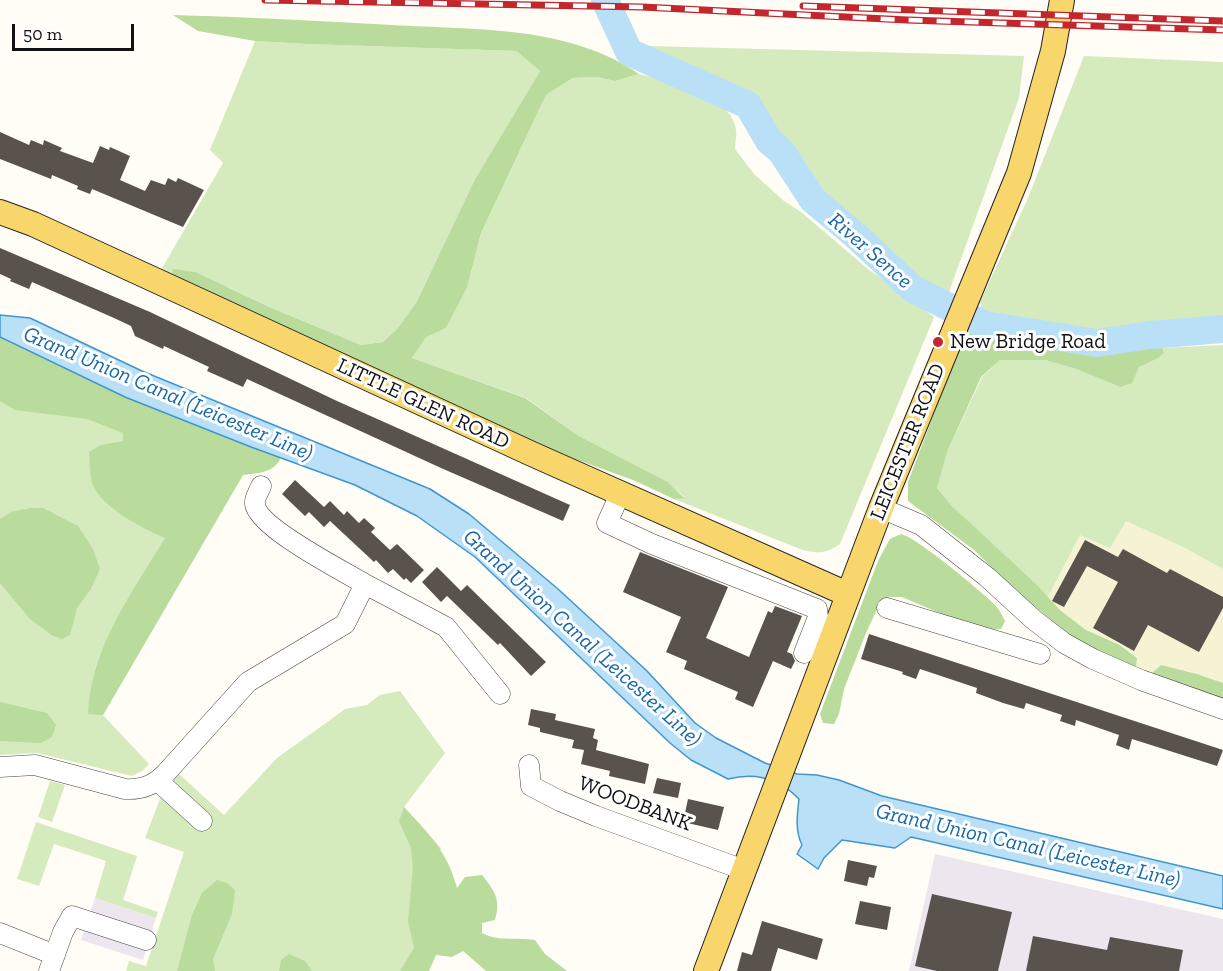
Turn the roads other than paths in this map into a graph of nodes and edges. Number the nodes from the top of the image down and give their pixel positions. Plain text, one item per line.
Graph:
1 (1062, 0) edge
2 (0, 212) edge
3 (261, 486) dead end
4 (620, 494) junction
5 (881, 508) junction
6 (749, 552) junction
7 (737, 578) junction
8 (364, 584) junction
9 (847, 594) junction
10 (887, 608) dead end
11 (1034, 620) junction
12 (1008, 645) junction
13 (804, 654) dead end
14 (1040, 654) dead end
15 (500, 694) dead end
16 (1223, 709) edge
17 (530, 765) dead end
18 (0, 767) edge
19 (158, 781) junction
20 (202, 821) dead end
21 (744, 870) junction
22 (0, 933) edge
23 (146, 940) dead end
24 (52, 963) edge
25 (706, 971) edge

1 - 5 main road, LEICESTER ROAD
2 - 4 main road, LITTLE GLEN ROAD
3 - 8 street
4 - 6 main road, LITTLE GLEN ROAD
4 - 7 street
5 - 9 main road, LEICESTER ROAD
5 - 11 street
6 - 7 street
6 - 9 main road, LITTLE GLEN ROAD
7 - 13 street
8 - 15 street
8 - 19 street
9 - 21 main road, LEICESTER ROAD
10 - 12 street
11 - 12 street
11 - 16 street
12 - 14 street
17 - 21 street, WOODBANK
18 - 19 street
19 - 20 street
21 - 25 main road
22 - 24 street
23 - 24 street

